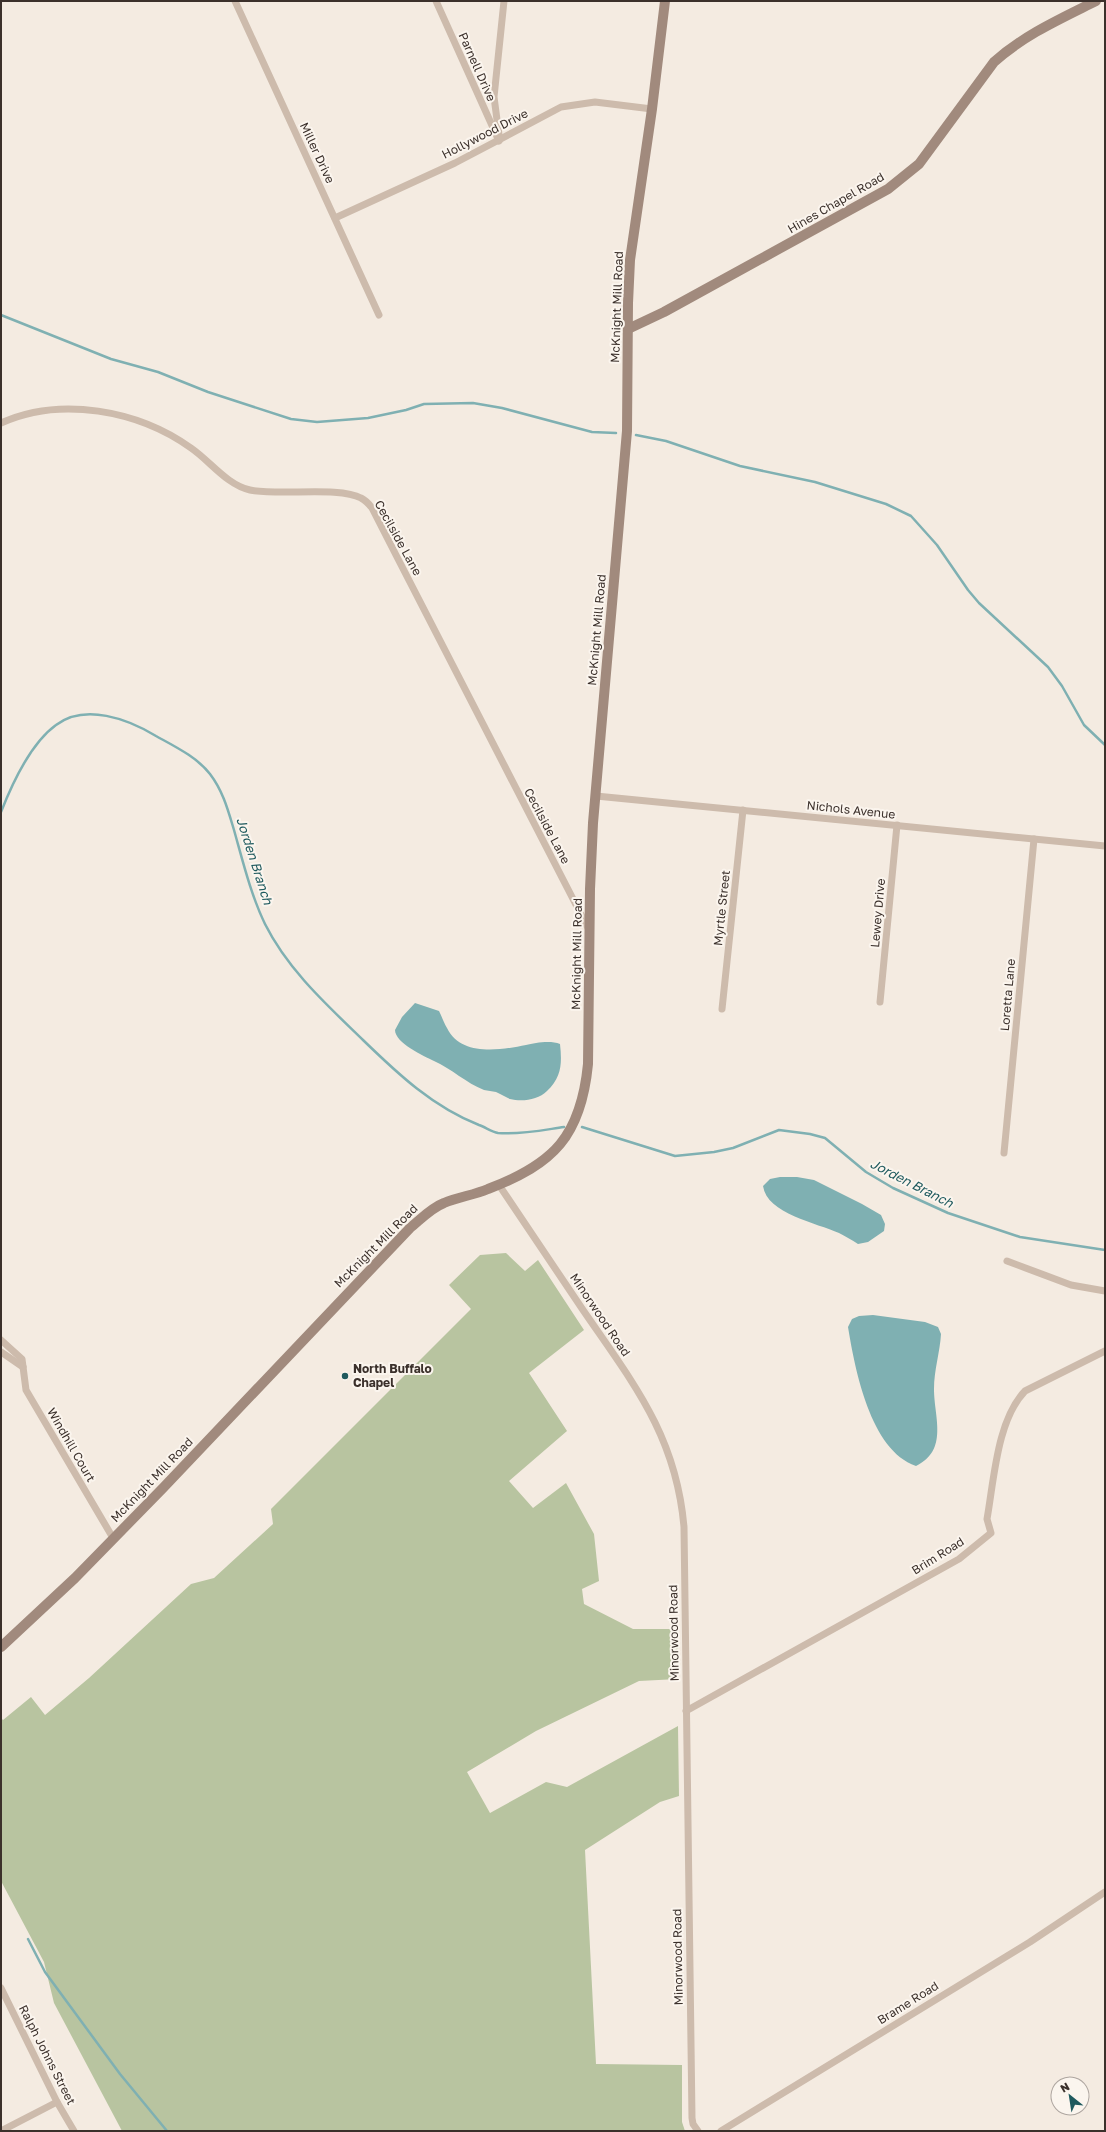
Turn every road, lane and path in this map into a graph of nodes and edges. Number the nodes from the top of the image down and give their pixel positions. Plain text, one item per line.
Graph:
1 (235, 1) edge
2 (436, 1) edge
3 (504, 1) edge
4 (665, 1) edge
5 (1096, 1) edge
6 (652, 109) junction
7 (499, 141) junction
8 (335, 218) junction
9 (379, 314) dead end
10 (628, 329) junction
11 (1, 424) edge
12 (596, 796) junction
13 (743, 810) junction
14 (897, 826) junction
15 (1034, 839) junction
16 (1105, 846) edge
17 (590, 932) junction
18 (880, 1002) dead end
19 (722, 1009) dead end
20 (1004, 1153) dead end
21 (499, 1185) junction
22 (1007, 1261) dead end
23 (1105, 1291) edge
24 (1, 1340) edge
25 (1, 1352) edge
26 (1105, 1352) edge
27 (23, 1367) junction
28 (113, 1538) junction
29 (1, 1647) edge
30 (686, 1711) junction
31 (1105, 1892) edge
32 (1, 1988) edge
33 (57, 2102) junction
34 (1, 2131) edge
35 (74, 2131) edge
36 (698, 2131) edge
37 (721, 2131) edge

1 - 8 street, Miller Drive
2 - 7 street, Parnell Drive
3 - 7 street
4 - 6 street, McKnight Mill Road
5 - 10 street, Hines Chapel Road
6 - 7 street, Hollywood Drive
6 - 10 street, McKnight Mill Road
7 - 8 street, Hollywood Drive
8 - 9 street, Miller Drive
10 - 12 street, McKnight Mill Road
11 - 17 street, Cecilside Lane
12 - 13 street, Nichols Avenue
12 - 17 street, McKnight Mill Road
13 - 14 street, Nichols Avenue
13 - 19 street, Myrtle Street
14 - 15 street, Nichols Avenue
14 - 18 street, Lewey Drive
15 - 16 street, Nichols Avenue
15 - 20 street, Loretta Lane
17 - 21 street, McKnight Mill Road
21 - 28 street, McKnight Mill Road
21 - 30 street, Minorwood Road
22 - 23 street
24 - 27 street, Windhill Court
25 - 27 street
26 - 30 street, Brim Road
27 - 28 street, Windhill Court
28 - 29 street, McKnight Mill Road
30 - 36 street, Minorwood Road
31 - 37 street, Brame Road
32 - 33 street, Ralph Johns Street
33 - 34 street
33 - 35 street, Ralph Johns Street

